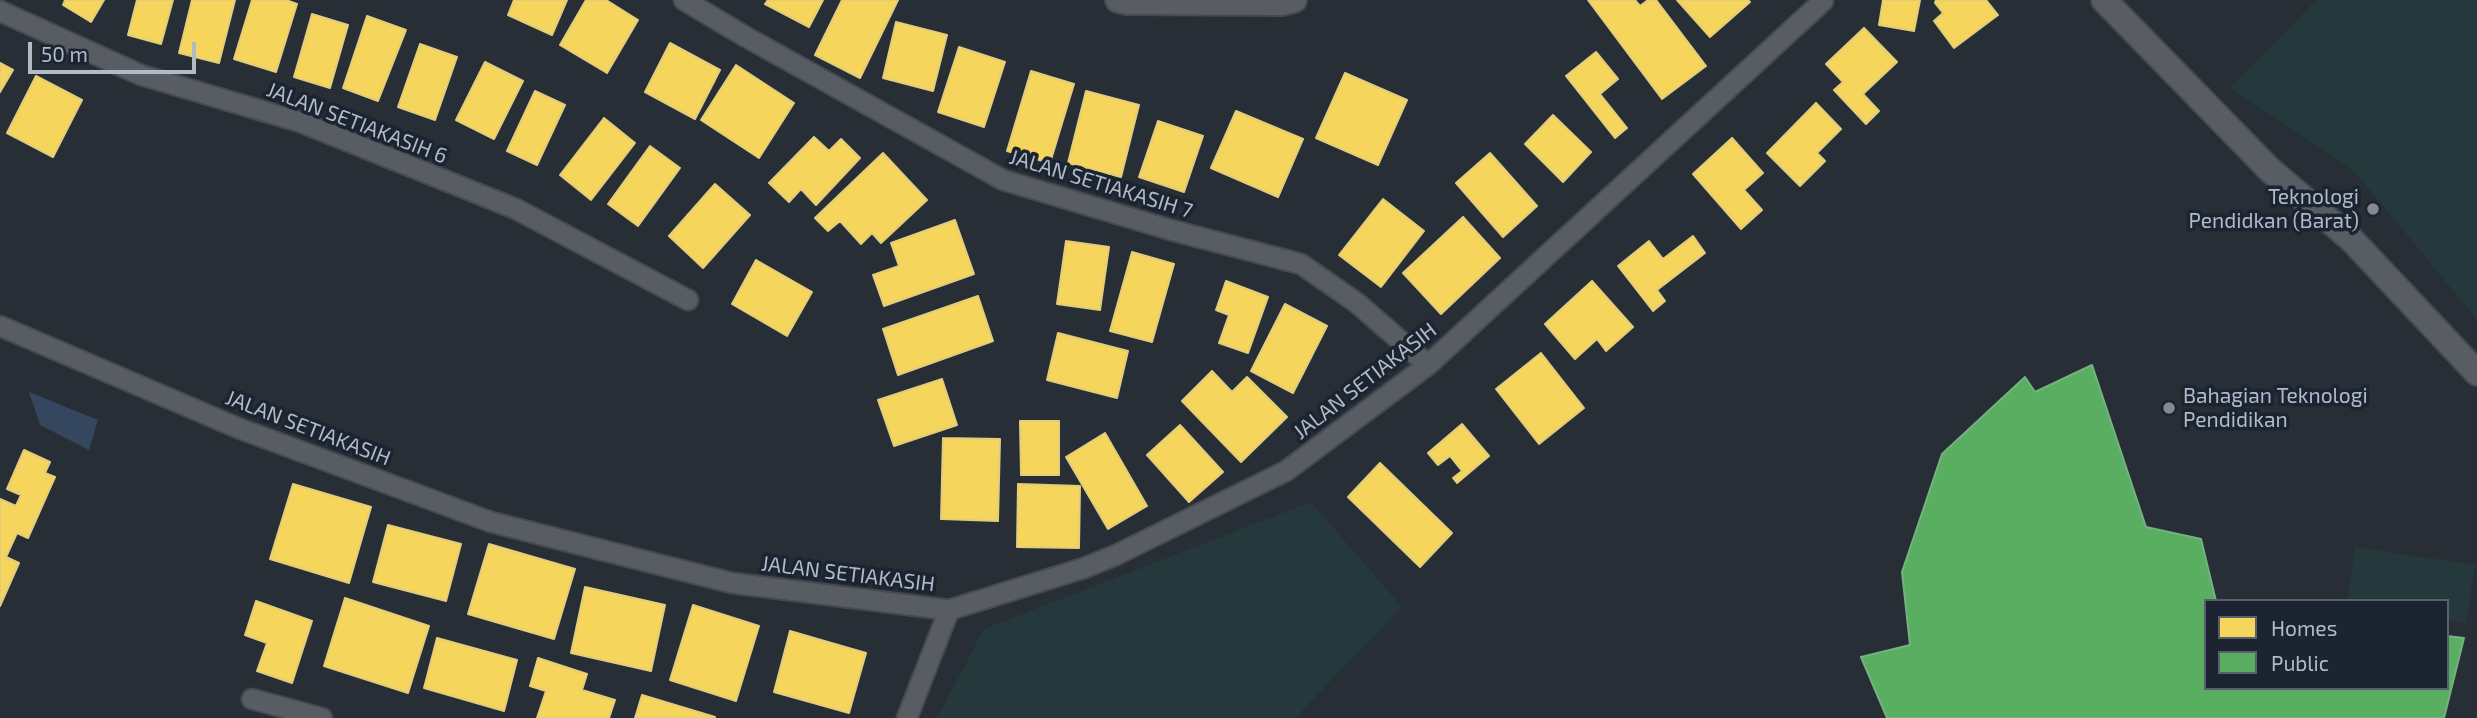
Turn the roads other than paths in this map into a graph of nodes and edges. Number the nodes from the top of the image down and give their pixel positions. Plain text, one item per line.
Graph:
1 (684, 0) edge
2 (1118, 0) edge
3 (1294, 0) edge
4 (2104, 0) edge
5 (1823, 1) edge
6 (0, 11) edge
7 (688, 300) dead end
8 (0, 326) edge
9 (1428, 365) junction
10 (2477, 373) edge
11 (949, 610) junction
12 (252, 699) dead end
13 (322, 718) edge
14 (907, 718) edge

1 - 9 street, JALAN SETIAKASIH 7
2 - 3 street
4 - 10 street
5 - 9 street, JALAN SETIAKASIH
6 - 7 street, JALAN SETIAKASIH 6
8 - 11 street, JALAN SETIAKASIH
9 - 11 street, JALAN SETIAKASIH
11 - 14 street
12 - 13 street

